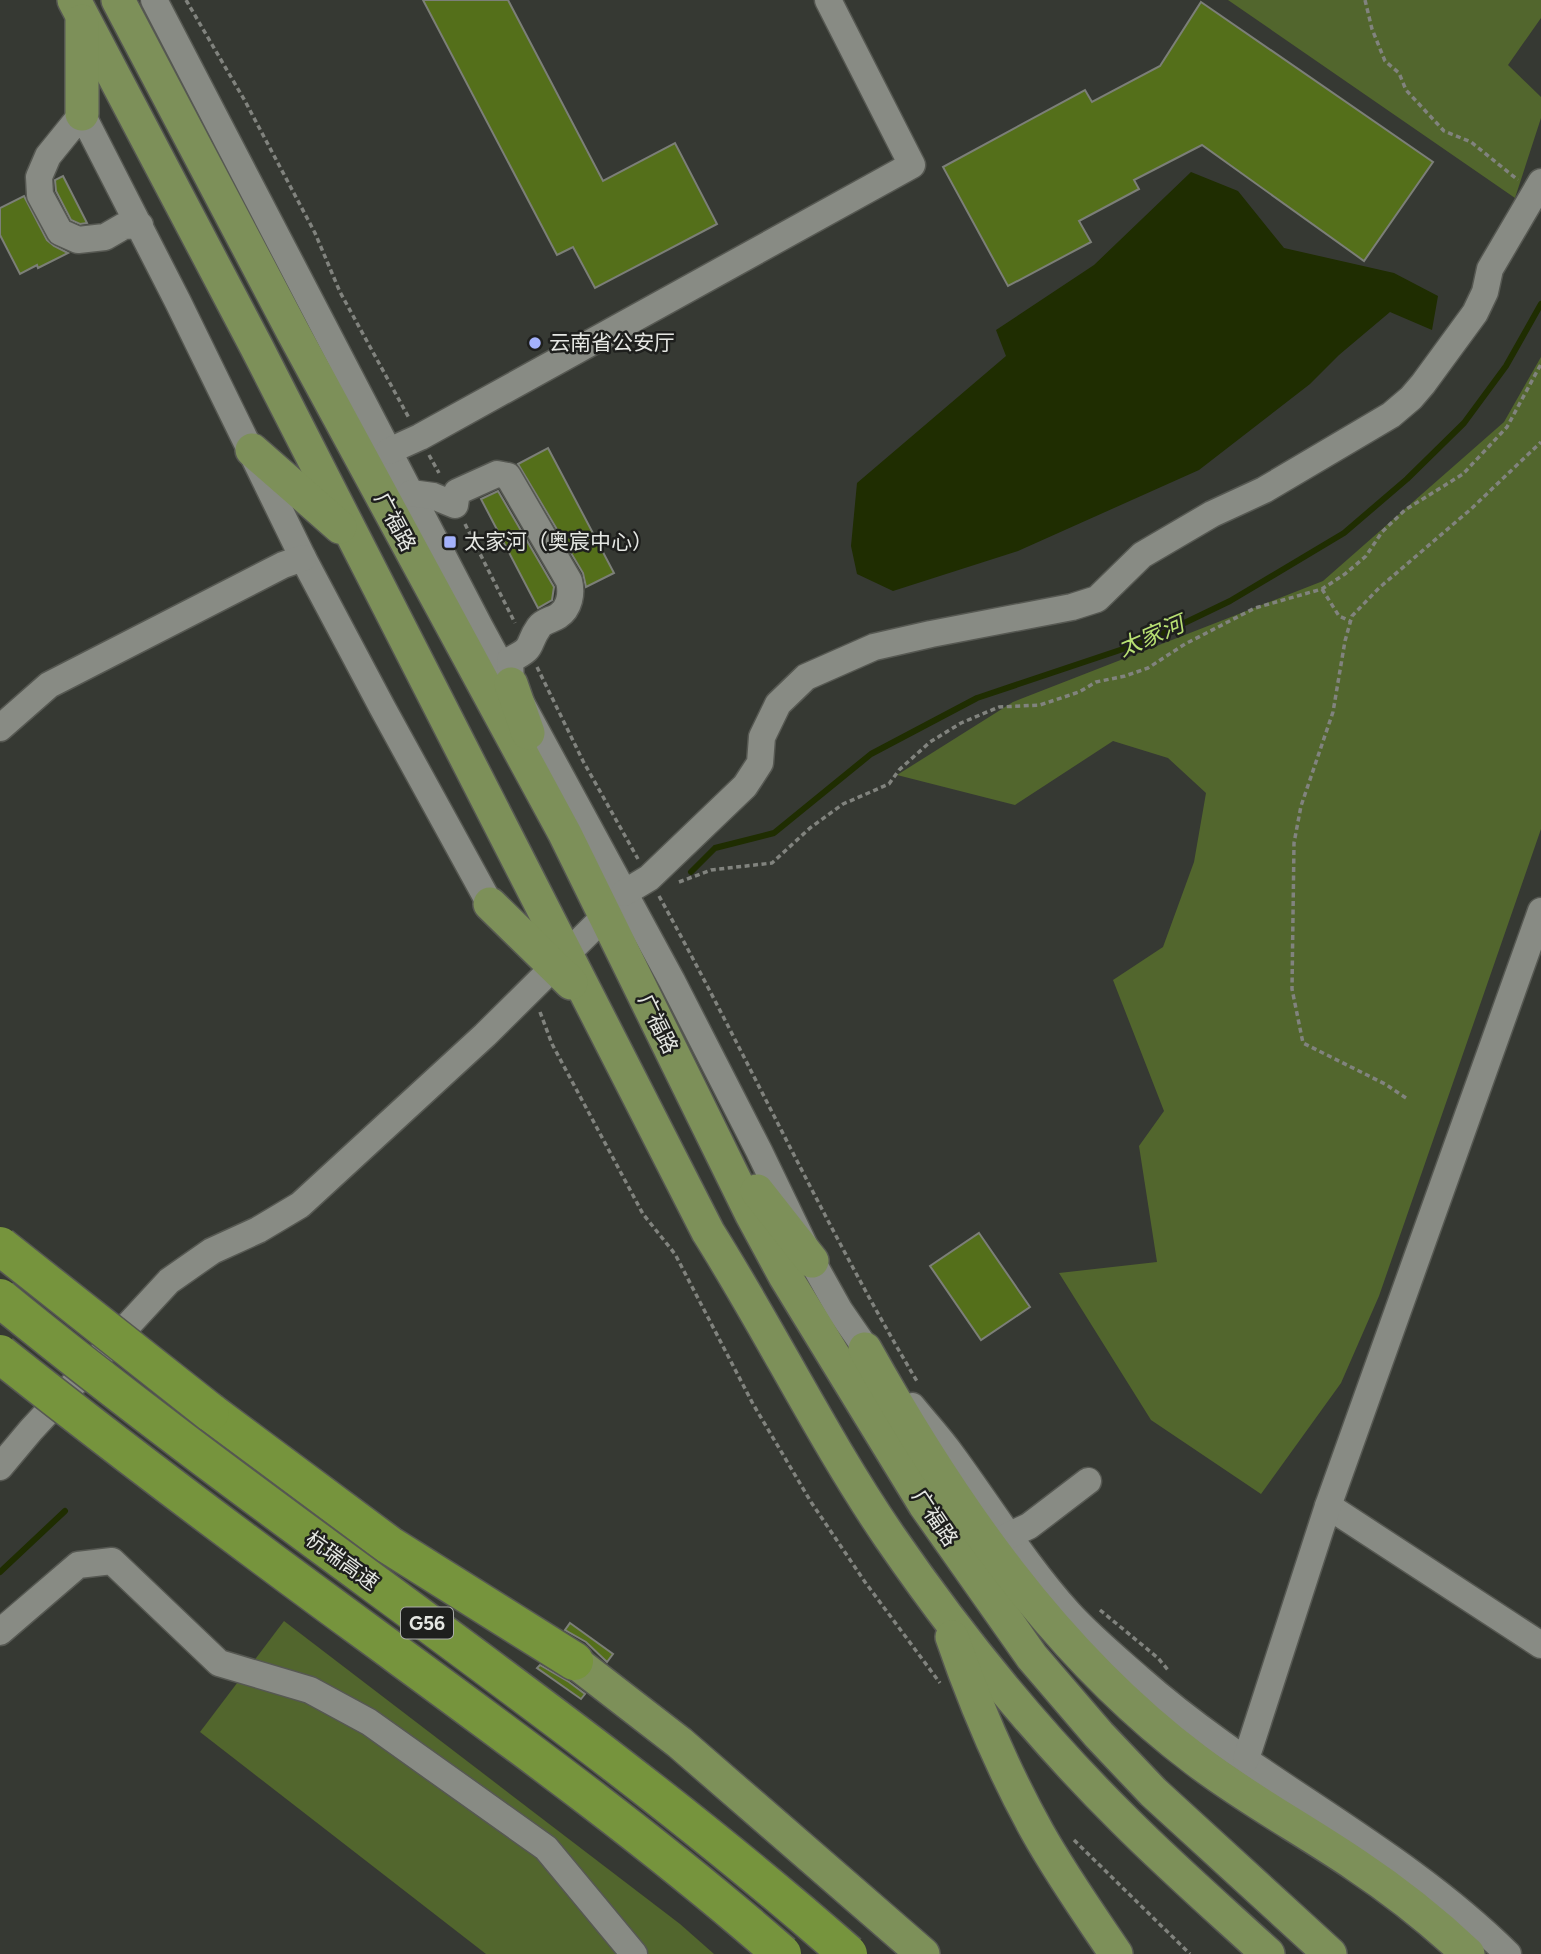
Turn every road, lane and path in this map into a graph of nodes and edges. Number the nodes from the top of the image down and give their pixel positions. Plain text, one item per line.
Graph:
1 (118, 0) edge
2 (154, 0) edge
3 (186, 0) edge
4 (828, 0) edge
5 (1365, 0) edge
6 (78, 8) edge
7 (82, 114) junction
8 (1538, 187) edge
9 (140, 225) junction
10 (1541, 363) edge
11 (419, 437) junction
12 (1541, 442) edge
13 (252, 450) junction
14 (390, 451) junction
15 (411, 493) junction
16 (455, 505) junction
17 (353, 539) junction
18 (303, 558) junction
19 (1322, 589) junction
20 (1350, 621) junction
21 (529, 650) junction
22 (511, 684) junction
23 (0, 728) edge
24 (565, 834) junction
25 (662, 886) junction
26 (490, 904) joint
27 (614, 904) junction
28 (663, 904) junction
29 (1541, 911) edge
30 (551, 970) junction
31 (1406, 1098) dead end
32 (721, 1153) junction
33 (0, 1246) edge
34 (812, 1261) junction
35 (0, 1298) edge
36 (865, 1349) junction
37 (0, 1354) edge
38 (921, 1388) dead end
39 (0, 1467) edge
40 (1088, 1481) dead end
41 (1328, 1506) junction
42 (1008, 1536) junction
43 (1093, 1604) dead end
44 (944, 1614) junction
45 (0, 1632) edge
46 (1541, 1646) edge
47 (574, 1661) joint
48 (1173, 1676) dead end
49 (944, 1689) dead end
50 (1246, 1759) junction
51 (1069, 1835) dead end
52 (634, 1954) edge
53 (782, 1954) edge
54 (848, 1954) edge
55 (923, 1954) edge
56 (1116, 1954) edge
57 (1190, 1954) edge
58 (1268, 1954) edge
59 (1330, 1954) edge
60 (1468, 1954) edge
61 (1508, 1954) edge

1 - 24 main road, 广福路
2 - 14 street
3 - 11 path
4 - 11 street
5 - 8 path
6 - 7 main road
6 - 17 main road, 广福路
7 - 9 street
7 - 9 street
8 - 25 street
9 - 13 street
10 - 19 path
11 - 14 street
11 - 16 path
12 - 20 path
13 - 17 main road
13 - 18 street
14 - 15 street
15 - 16 street
15 - 22 street
16 - 21 path
16 - 21 street
17 - 30 main road, 广福路
18 - 23 street
18 - 26 street
19 - 20 path
19 - 25 path
20 - 31 path
21 - 22 street
21 - 25 path
22 - 24 main road
22 - 27 street
24 - 27 main road, 广福路
25 - 27 street
25 - 28 path
25 - 28 path
26 - 30 main road
27 - 30 street
27 - 32 main road, 广福路
27 - 34 street
28 - 38 path
29 - 41 street
30 - 39 street
30 - 44 main road, 广福路
30 - 49 path
32 - 34 main road
32 - 59 main road, 广福路
33 - 47 highway, bridge
34 - 36 street
35 - 54 highway, 杭瑞高速 / G56, bridge
36 - 42 street
36 - 60 main road
37 - 53 highway, 杭瑞高速 / G56, bridge
40 - 42 street
41 - 46 street
41 - 50 street
42 - 50 street
43 - 48 path
44 - 56 main road
44 - 58 main road, 广福路
45 - 52 street
47 - 55 main road
50 - 61 street
51 - 57 path

